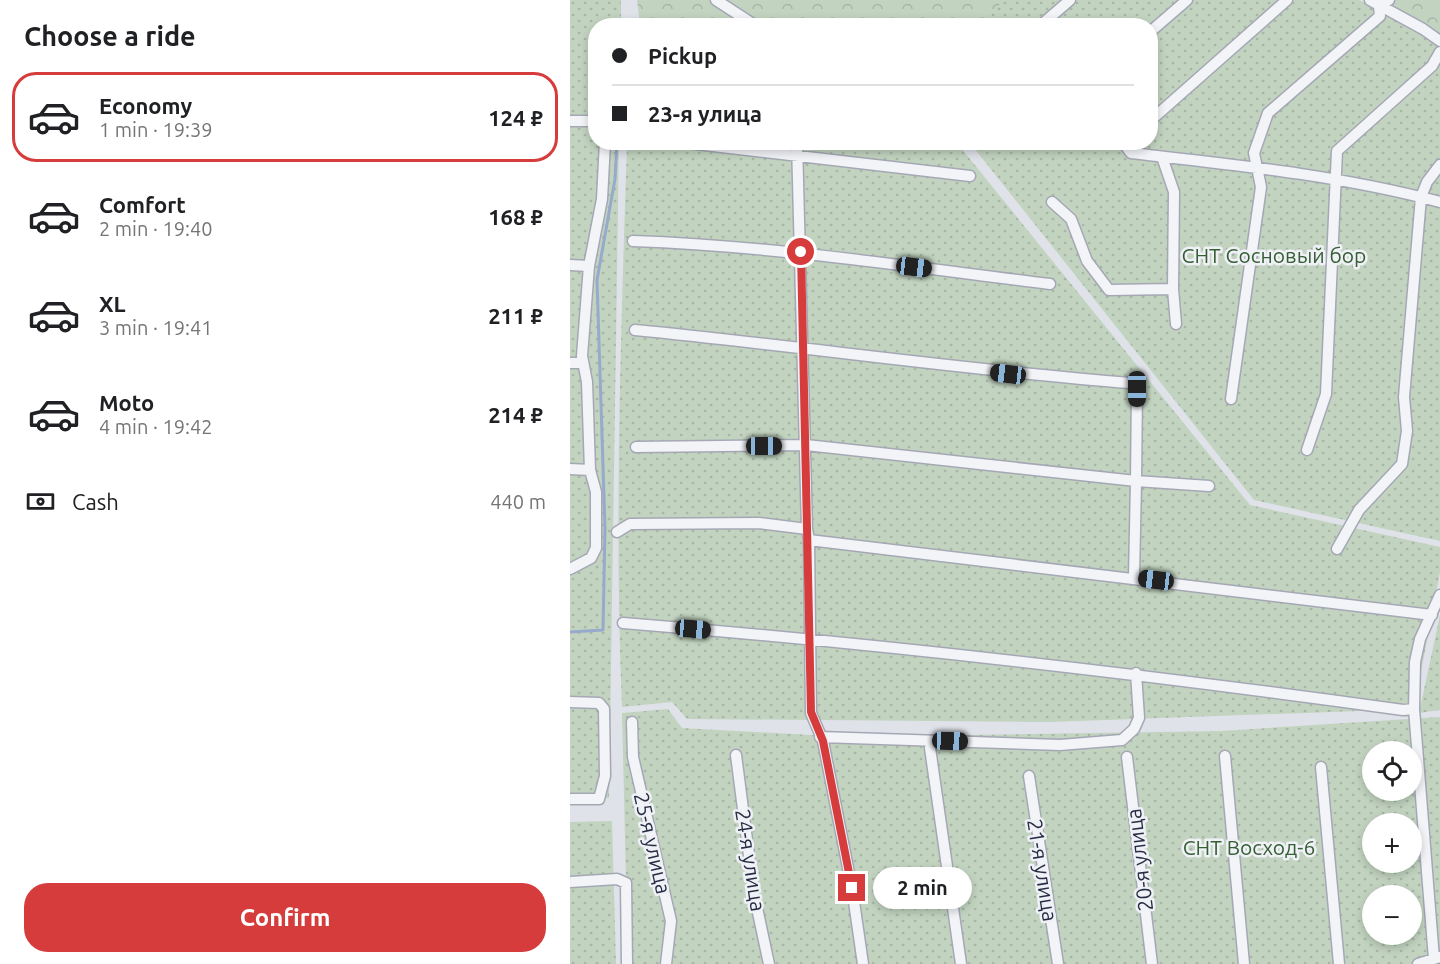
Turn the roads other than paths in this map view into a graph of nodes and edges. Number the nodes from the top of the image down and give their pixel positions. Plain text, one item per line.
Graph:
1 (716, 0) edge
2 (1070, 0) edge
3 (1187, 0) edge
4 (1287, 0) edge
5 (1389, 0) edge
6 (1375, 3) edge
7 (744, 18) edge
8 (1049, 18) edge
9 (1158, 25) edge
10 (1440, 41) edge
11 (1440, 52) edge
12 (1158, 114) edge
13 (570, 121) edge
14 (588, 122) edge
15 (605, 150) edge
16 (742, 150) edge
17 (797, 150) edge
18 (1129, 150) edge
19 (797, 157) junction
20 (1162, 157) junction
21 (1440, 165) edge
22 (1257, 166) junction
23 (970, 176) dead end
24 (1337, 180) junction
25 (1421, 197) junction
26 (1052, 202) dead end
27 (1440, 202) edge
28 (633, 241) dead end
29 (801, 252) junction
30 (570, 266) edge
31 (589, 266) junction
32 (1050, 285) dead end
33 (1173, 289) junction
34 (1176, 324) dead end
35 (635, 330) dead end
36 (801, 346) junction
37 (570, 363) edge
38 (583, 363) junction
39 (1231, 399) dead end
40 (806, 445) junction
41 (636, 447) dead end
42 (1307, 450) dead end
43 (570, 469) edge
44 (590, 470) junction
45 (1136, 481) junction
46 (1209, 486) dead end
47 (617, 532) dead end
48 (808, 534) junction
49 (1337, 549) dead end
50 (570, 569) edge
51 (1134, 578) junction
52 (1440, 595) edge
53 (1432, 615) junction
54 (623, 623) dead end
55 (809, 638) junction
56 (1136, 673) junction
57 (570, 702) edge
58 (1414, 709) junction
59 (632, 722) dead end
60 (821, 739) junction
61 (930, 748) dead end
62 (736, 754) dead end
63 (1225, 756) dead end
64 (1127, 757) dead end
65 (1321, 767) dead end
66 (1029, 776) dead end
67 (570, 799) edge
68 (570, 882) edge
69 (1437, 958) edge
70 (627, 964) edge
71 (666, 964) edge
72 (769, 964) edge
73 (863, 964) edge
74 (961, 964) edge
75 (1058, 964) edge
76 (1152, 964) edge
77 (1244, 964) edge
78 (1339, 964) edge
79 (1418, 964) edge

1 - 7 street
2 - 8 street
3 - 9 street
4 - 12 street
5 - 6 street
6 - 10 street
6 - 22 street
11 - 24 street
13 - 14 street
15 - 31 street
16 - 19 street
17 - 19 street
18 - 20 street
19 - 23 street
19 - 29 street
20 - 22 street
20 - 33 street
21 - 25 street
22 - 24 street
22 - 39 street
24 - 25 street
24 - 42 street
25 - 27 street
25 - 49 street
26 - 33 street
28 - 29 street
29 - 32 street
29 - 36 street
30 - 31 street
31 - 38 street
33 - 34 street
35 - 36 street
36 - 40 street
36 - 45 street
37 - 38 street
38 - 44 street
40 - 41 street
40 - 45 street
40 - 48 street
43 - 44 street
44 - 50 street
45 - 46 street
45 - 51 street
47 - 48 street
48 - 51 street
48 - 55 street
51 - 53 street
52 - 53 street
53 - 58 street
54 - 55 street
55 - 56 street
55 - 60 street
56 - 58 street
56 - 60 street
57 - 67 street
58 - 69 street
59 - 71 street, 25-я улица
60 - 73 street
61 - 74 street
62 - 72 street, 24-я улица
63 - 77 street
64 - 76 street, 20-я улица
65 - 78 street
66 - 75 street, 21-я улица
68 - 70 street
69 - 79 street

